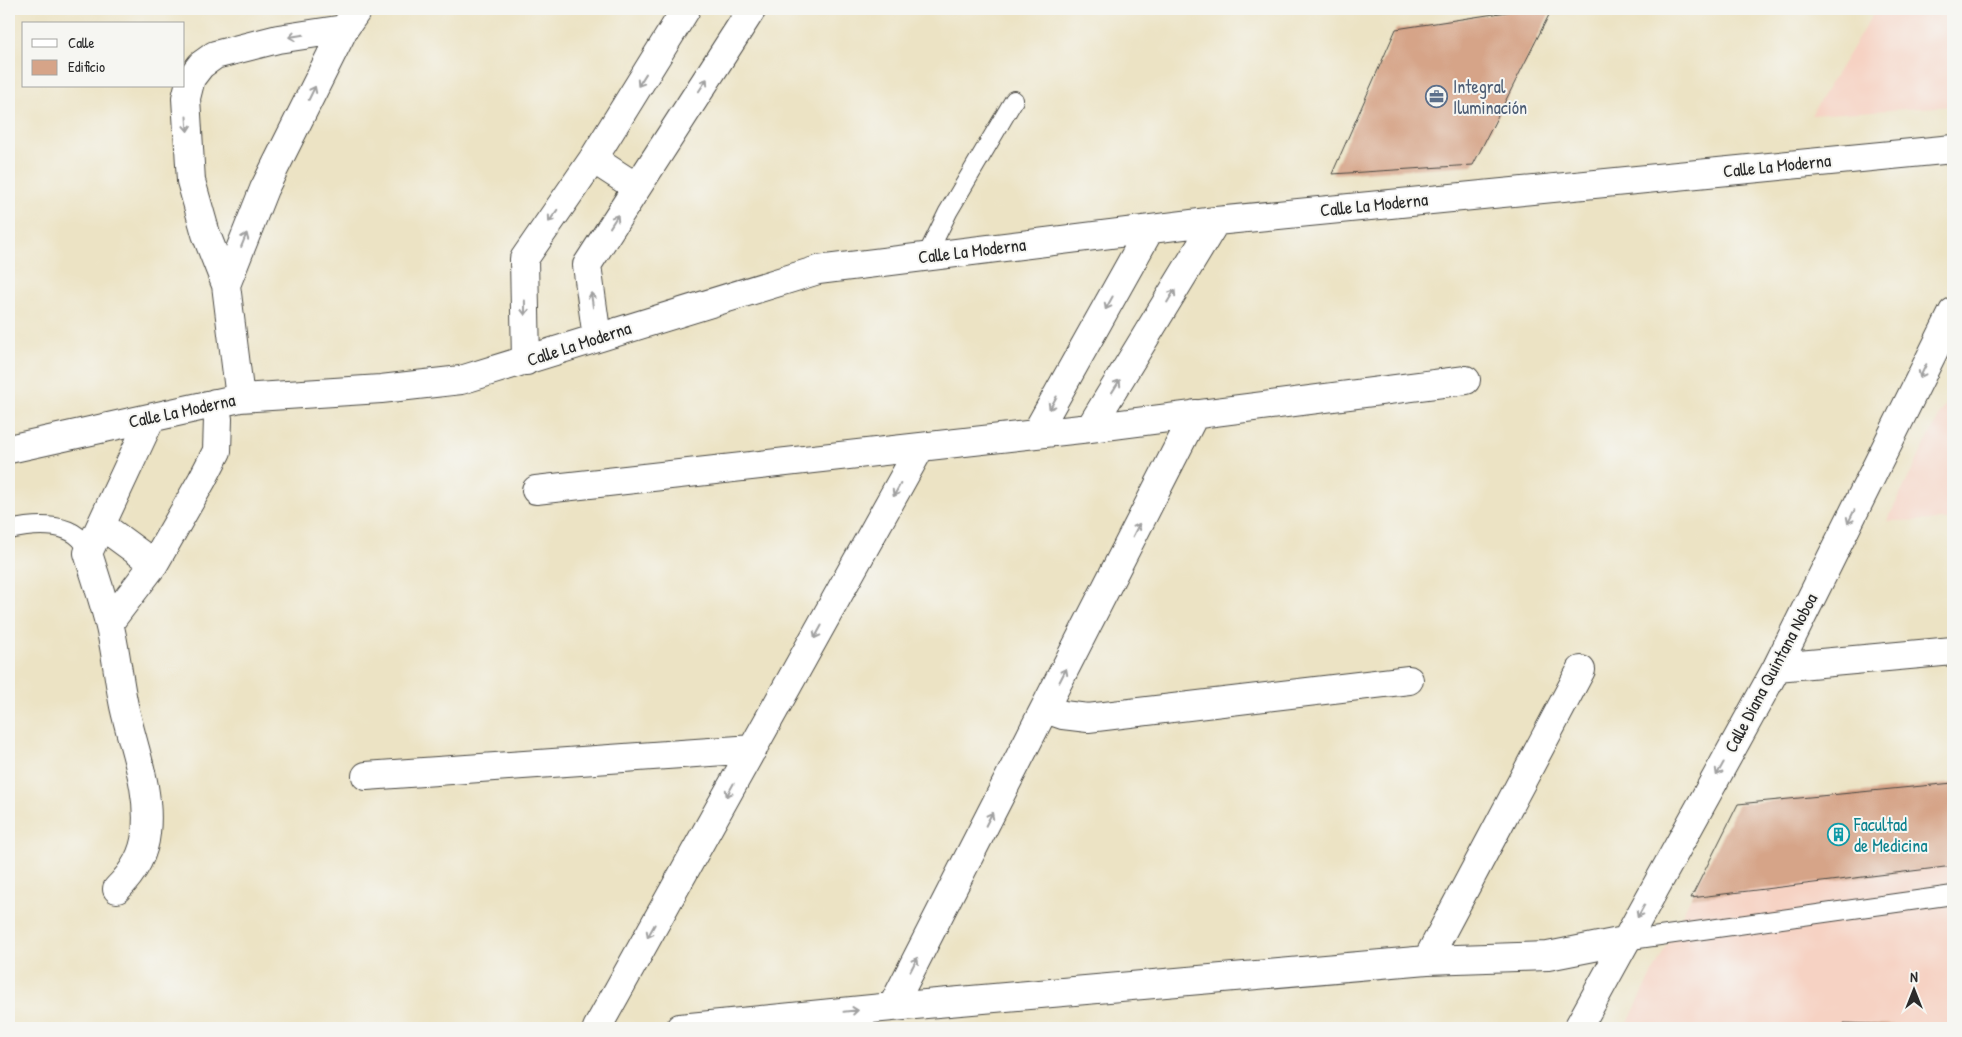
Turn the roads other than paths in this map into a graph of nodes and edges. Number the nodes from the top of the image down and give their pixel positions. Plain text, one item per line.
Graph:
1 (686, 9) edge
2 (752, 9) edge
3 (351, 19) edge
4 (1014, 100) dead end
5 (1953, 149) edge
6 (593, 159) junction
7 (636, 187) junction
8 (1216, 221) junction
9 (1150, 230) junction
10 (926, 257) junction
11 (226, 285) junction
12 (1953, 312) edge
13 (597, 338) junction
14 (1946, 342) edge
15 (526, 361) junction
16 (1466, 380) dead end
17 (228, 401) junction
18 (1195, 414) junction
19 (151, 418) junction
20 (1090, 428) junction
21 (1036, 433) junction
22 (920, 448) junction
23 (9, 449) edge
24 (536, 490) dead end
25 (101, 524) junction
26 (9, 530) edge
27 (88, 553) junction
28 (154, 564) junction
29 (109, 623) junction
30 (1953, 651) edge
31 (1777, 667) junction
32 (1581, 670) dead end
33 (1409, 680) dead end
34 (1046, 709) junction
35 (753, 749) junction
36 (366, 776) dead end
37 (117, 889) dead end
38 (1953, 895) edge
39 (1624, 941) junction
40 (1427, 960) junction
41 (892, 1007) junction
42 (597, 1028) edge
43 (680, 1028) edge
44 (1578, 1028) edge

1 -> 6 street
7 -> 2 street
11 -> 3 street
3 -> 11 street
4 - 10 lane
5 - 8 street, Calle La Moderna
6 - 7 street
6 -> 15 street
13 -> 7 street
8 - 9 street, Calle La Moderna
20 -> 8 street
9 - 10 street, Calle La Moderna
9 -> 21 street
10 - 13 street, Calle La Moderna
11 - 17 street
12 - 14 street, Calle Diana Quintana Noboa
13 - 15 street, Calle La Moderna
14 -> 31 street, Calle Diana Quintana Noboa
15 - 17 street, Calle La Moderna
16 - 18 street
17 - 19 street, Calle La Moderna
17 - 28 street
18 - 20 street
34 -> 18 street
19 - 23 street, Calle La Moderna
19 - 25 street
20 - 21 street
21 - 22 street
22 - 24 street
22 -> 35 street
25 - 27 street
25 - 28 street
26 - 27 lane
27 - 29 street
28 - 29 street
29 - 37 street
30 - 31 street
31 -> 39 street, Calle Diana Quintana Noboa
32 - 40 street
33 - 34 street
41 -> 34 street
35 - 36 street
35 -> 42 street
38 - 39 lane
39 - 40 street
39 - 44 street, Calle Diana Quintana Noboa
40 - 41 street
43 -> 41 street

